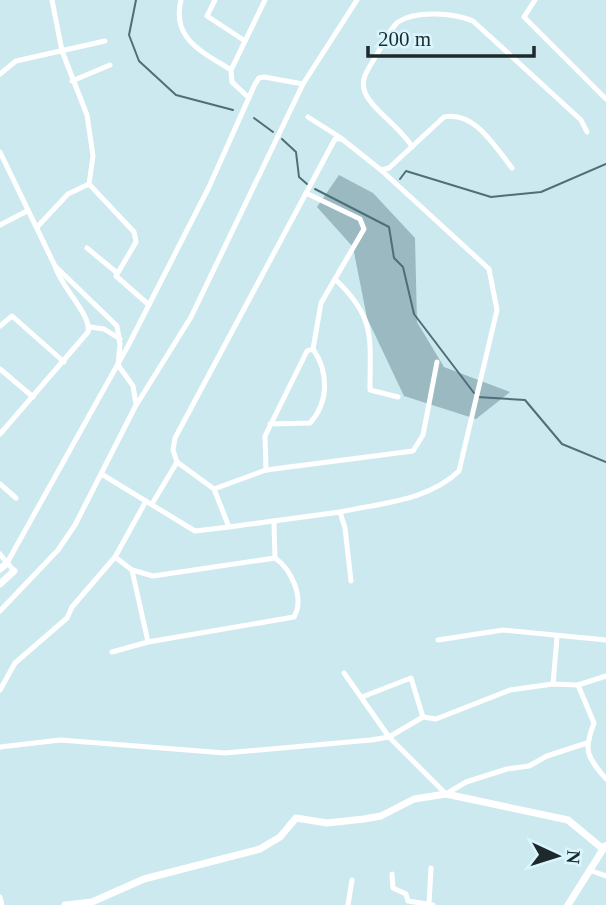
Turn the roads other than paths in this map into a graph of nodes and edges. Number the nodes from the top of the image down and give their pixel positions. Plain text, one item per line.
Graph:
1 (52, 0) edge
2 (181, 0) edge
3 (215, 0) edge
4 (265, 0) edge
5 (357, 0) edge
6 (535, 0) edge
7 (105, 41) dead end
8 (245, 41) junction
9 (62, 51) junction
10 (110, 65) dead end
11 (231, 70) junction
12 (0, 75) edge
13 (72, 81) junction
14 (303, 84) junction
15 (249, 97) junction
16 (606, 99) edge
17 (309, 117) dead end
18 (587, 132) dead end
19 (342, 139) junction
20 (412, 147) junction
21 (0, 152) edge
22 (512, 168) dead end
23 (381, 170) junction
24 (89, 184) junction
25 (306, 193) junction
26 (27, 211) junction
27 (0, 225) edge
28 (38, 226) junction
29 (87, 248) dead end
30 (55, 266) junction
31 (116, 272) junction
32 (335, 279) junction
33 (149, 305) junction
34 (0, 326) edge
35 (90, 327) junction
36 (120, 339) junction
37 (313, 349) junction
38 (64, 362) junction
39 (437, 362) dead end
40 (118, 365) junction
41 (0, 369) edge
42 (33, 397) junction
43 (398, 397) dead end
44 (135, 407) junction
45 (270, 424) junction
46 (0, 434) edge
47 (177, 462) junction
48 (266, 470) junction
49 (103, 475) junction
50 (0, 484) edge
51 (214, 489) junction
52 (16, 498) dead end
53 (149, 502) junction
54 (340, 512) junction
55 (274, 523) junction
56 (229, 527) junction
57 (0, 554) edge
58 (115, 557) junction
59 (275, 558) junction
60 (7, 563) junction
61 (0, 569) edge
62 (132, 570) junction
63 (14, 572) joint
64 (351, 581) dead end
65 (0, 584) edge
66 (0, 611) edge
67 (557, 637) junction
68 (438, 639) dead end
69 (606, 640) edge
70 (148, 642) junction
71 (112, 652) dead end
72 (344, 673) dead end
73 (606, 676) edge
74 (552, 684) junction
75 (578, 685) junction
76 (0, 690) edge
77 (362, 697) junction
78 (424, 717) junction
79 (389, 737) junction
80 (587, 743) junction
81 (0, 747) edge
82 (606, 779) edge
83 (446, 794) junction
84 (605, 847) edge
85 (431, 868) dead end
86 (589, 870) junction
87 (392, 874) dead end
88 (606, 876) edge
89 (352, 880) dead end
90 (0, 897) edge
91 (2, 905) edge
92 (65, 905) edge
93 (348, 905) edge
94 (431, 905) edge
95 (568, 905) edge

1 - 9 street
2 - 11 street
3 - 8 street
4 - 8 street
5 - 14 street
6 - 16 street
7 - 9 street
8 - 11 street
9 - 12 street
9 - 13 street
10 - 13 street
11 - 15 street
13 - 24 street
14 - 15 street
14 - 44 street
15 - 33 street
17 - 19 street
18 - 20 street
19 - 23 street
19 - 25 street
20 - 22 street
20 - 23 street
21 - 26 street
23 - 54 street
24 - 28 street
24 - 31 street
25 - 32 street
25 - 47 street
26 - 27 street
26 - 28 street
28 - 30 street
29 - 31 street
30 - 35 street
30 - 36 street
31 - 33 street
32 - 37 street
32 - 43 street
33 - 40 street
34 - 38 street
35 - 36 street
35 - 38 street
36 - 40 street
37 - 45 street
37 - 45 street
38 - 42 street
39 - 48 street
40 - 44 street
40 - 60 street
41 - 42 street
42 - 46 street
44 - 49 street
45 - 48 street
47 - 51 street
47 - 53 street
48 - 51 street
49 - 53 street
49 - 66 street
50 - 52 street
51 - 56 street
53 - 56 street
53 - 58 street
54 - 55 street
54 - 64 street
55 - 56 street
55 - 59 street
57 - 60 street
58 - 62 street
58 - 76 street
59 - 62 street
59 - 70 street
60 - 61 street
60 - 63 street
62 - 70 street
63 - 65 street
67 - 68 street
67 - 69 street
67 - 74 street
70 - 71 street
72 - 77 street
73 - 75 street
74 - 75 street
74 - 78 street
75 - 80 street
77 - 78 street
77 - 79 street
78 - 79 street
79 - 81 street
79 - 83 street
80 - 82 street
80 - 83 street
83 - 84 street
83 - 92 street
84 - 86 street
85 - 94 street
86 - 88 street
86 - 95 street
87 - 94 street
89 - 93 street
90 - 91 street

